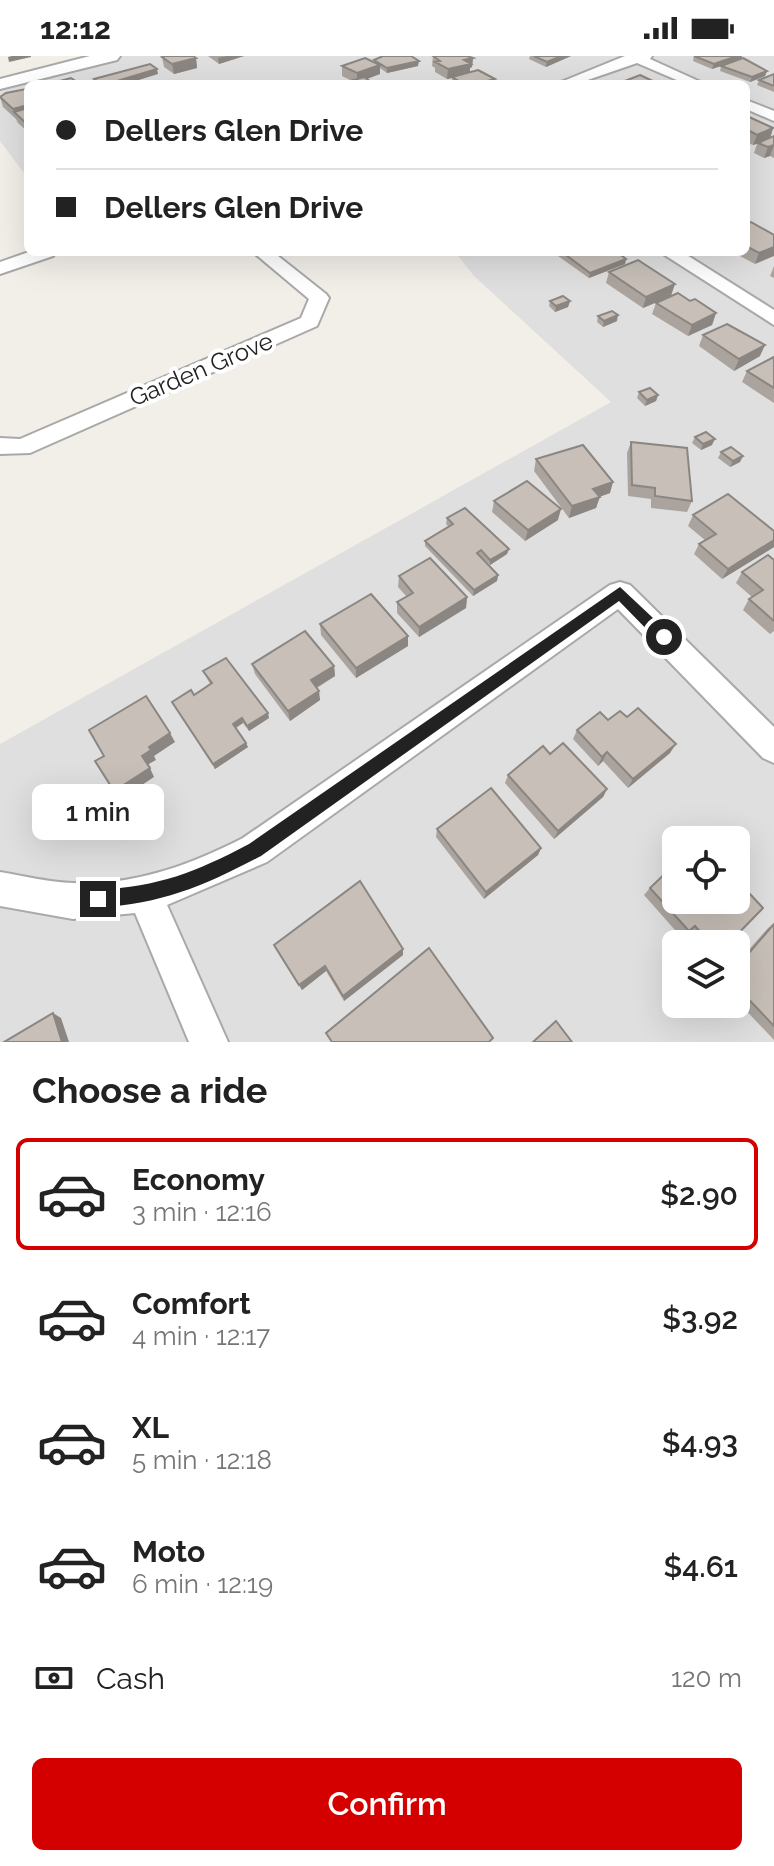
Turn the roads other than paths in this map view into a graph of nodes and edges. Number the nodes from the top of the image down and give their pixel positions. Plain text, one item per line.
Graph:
1 (111, 56) edge
2 (638, 57) edge
3 (574, 80) edge
4 (689, 80) edge
5 (0, 84) edge
6 (750, 106) edge
7 (774, 117) edge
8 (35, 256) edge
9 (267, 256) edge
10 (675, 256) edge
11 (0, 268) edge
12 (774, 319) edge
13 (0, 446) edge
14 (774, 748) edge
15 (0, 889) edge
16 (145, 896) junction
17 (209, 1042) edge

1 - 5 street
2 - 3 street
2 - 4 street
6 - 7 street
8 - 11 street
9 - 13 street, Garden Grove
10 - 12 street
14 - 16 street
15 - 16 street
16 - 17 street

